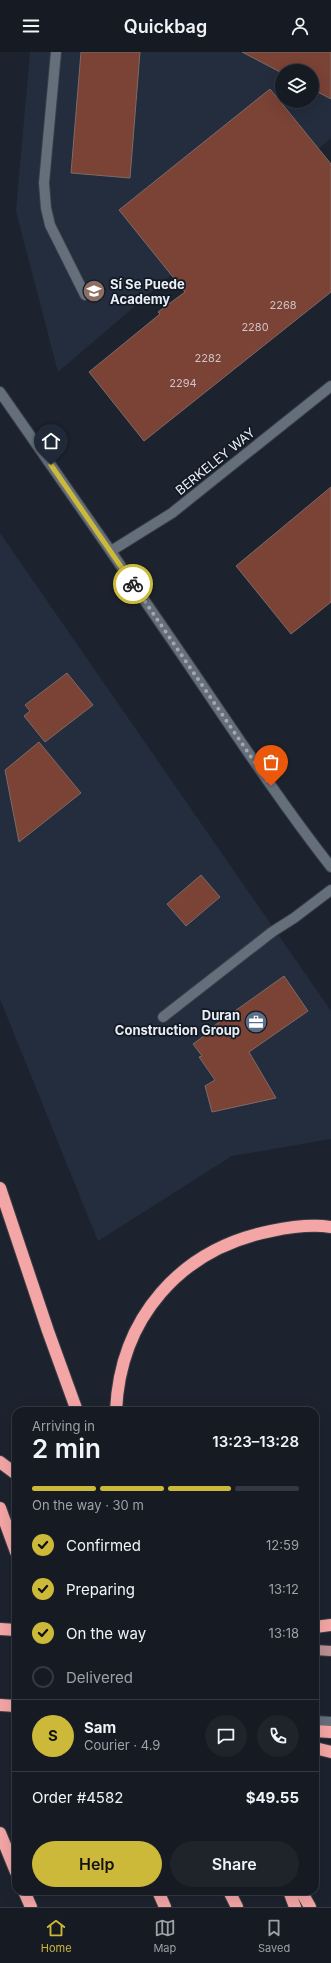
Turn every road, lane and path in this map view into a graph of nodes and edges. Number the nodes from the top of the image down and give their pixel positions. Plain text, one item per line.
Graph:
1 (56, 52) edge
2 (85, 295) dead end
3 (331, 386) edge
4 (0, 392) edge
5 (111, 551) junction
6 (331, 867) edge
7 (331, 890) edge
8 (164, 1017) dead end
9 (0, 1188) edge
10 (331, 1227) edge
11 (76, 1407) edge
12 (116, 1407) edge
13 (0, 1462) edge
14 (12, 1471) edge
15 (0, 1508) edge
16 (12, 1542) edge
17 (331, 1625) edge
18 (319, 1626) edge
19 (0, 1629) edge
20 (12, 1630) edge
21 (319, 1650) edge
22 (331, 1651) edge
23 (0, 1705) edge
24 (12, 1706) edge
25 (319, 1721) edge
26 (331, 1722) edge
27 (319, 1731) edge
28 (331, 1732) edge
29 (319, 1749) edge
30 (331, 1752) edge
31 (0, 1834) edge
32 (12, 1862) edge
33 (26, 1895) edge
34 (160, 1895) edge
35 (230, 1895) edge
36 (290, 1895) edge
37 (303, 1895) edge
38 (31, 1907) edge
39 (165, 1907) edge
40 (237, 1907) edge
41 (295, 1907) edge
42 (310, 1907) edge

1 - 2 main road
3 - 5 main road, BERKELEY WAY
4 - 5 main road
5 - 6 main road
7 - 8 main road
9 - 11 highway
10 - 12 highway
13 - 14 highway
15 - 16 highway
17 - 18 highway
19 - 20 highway
21 - 22 main road
23 - 24 highway
25 - 26 main road
27 - 28 highway
29 - 30 highway
31 - 32 highway
33 - 38 highway
34 - 39 highway
35 - 40 highway
36 - 41 highway
37 - 42 highway

